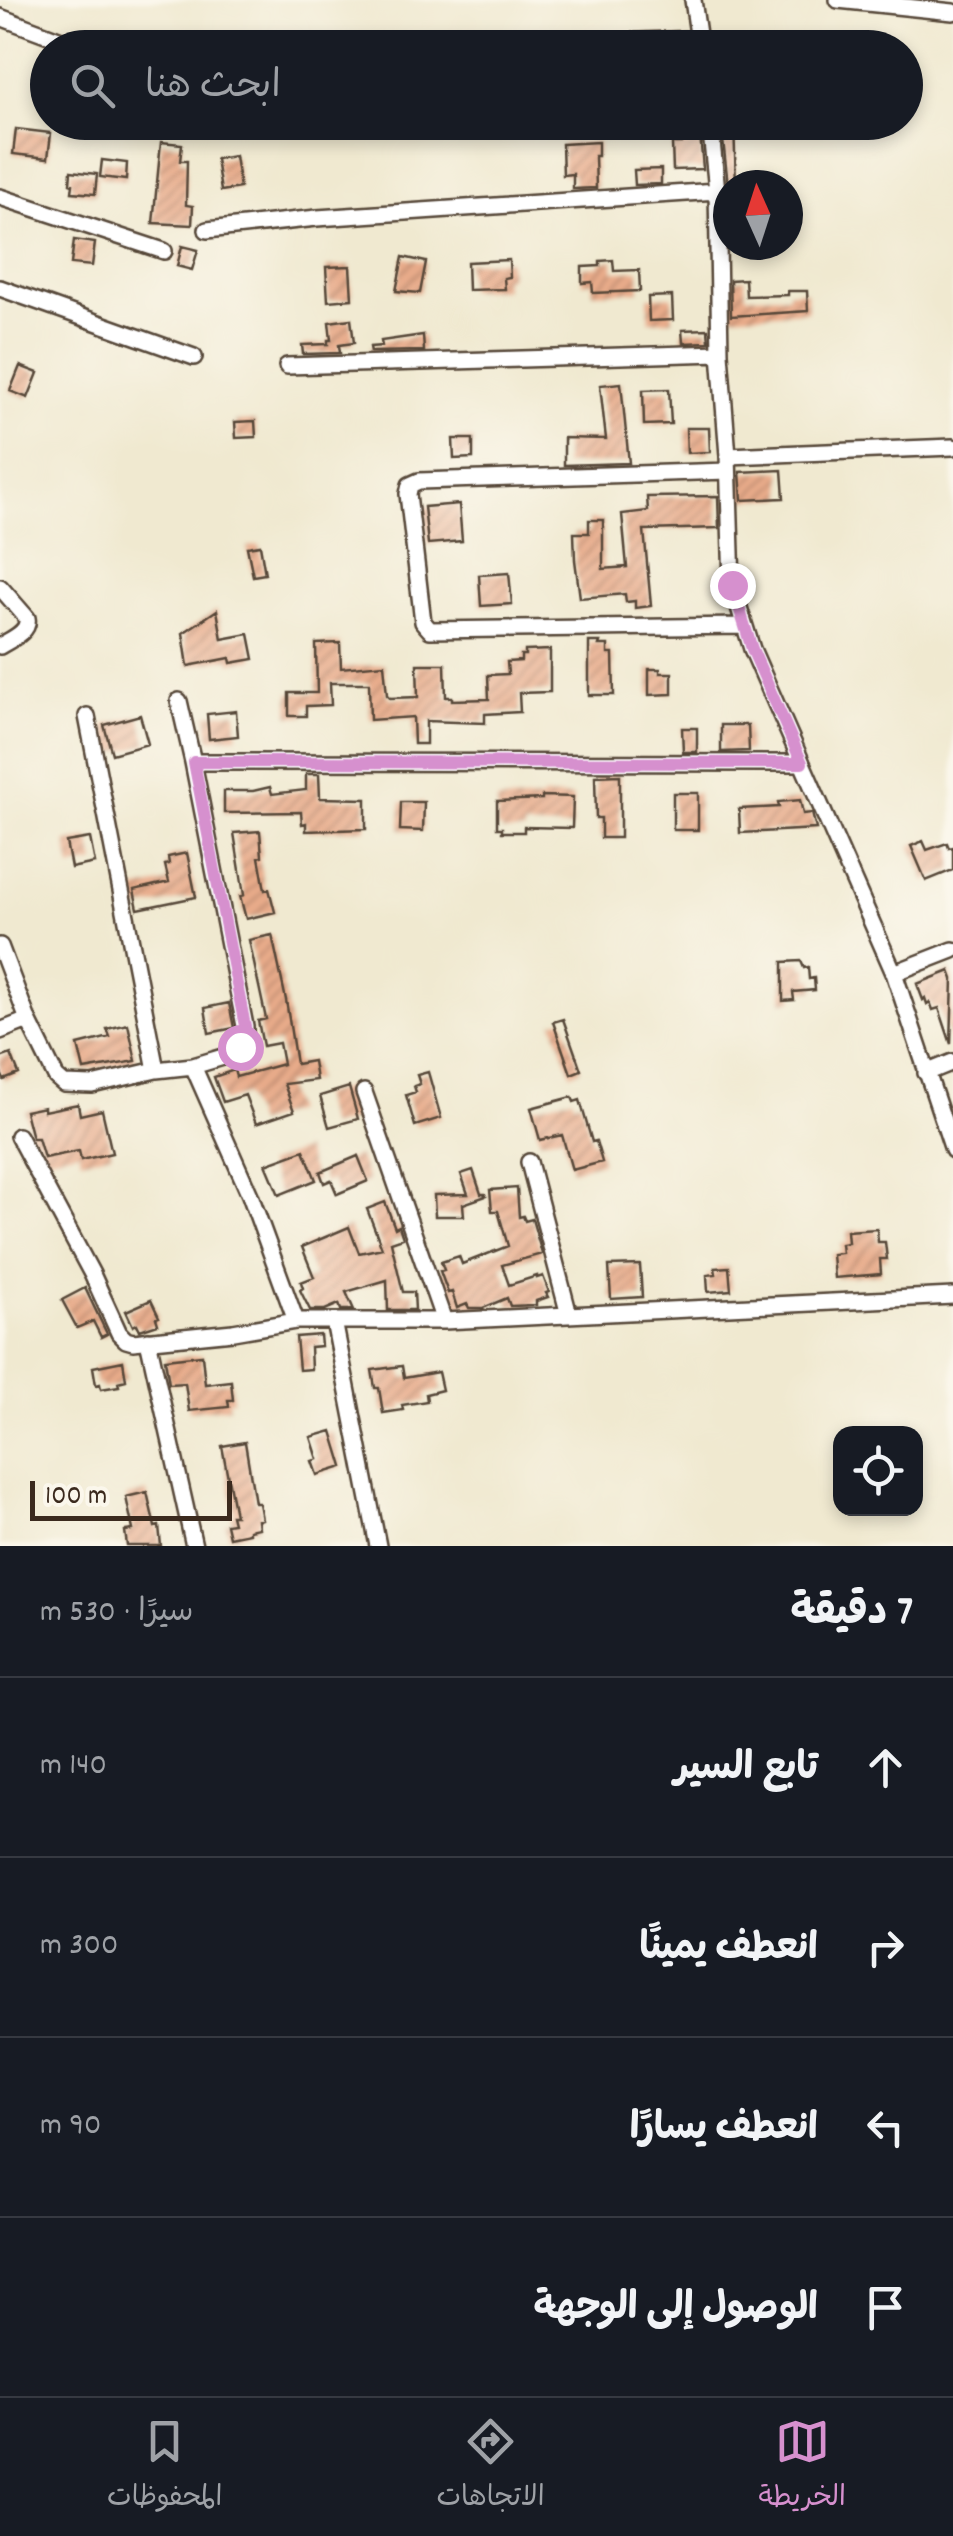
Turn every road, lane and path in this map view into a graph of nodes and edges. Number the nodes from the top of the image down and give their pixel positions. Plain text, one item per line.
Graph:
1 (694, 0) edge
2 (838, 0) edge
3 (953, 12) edge
4 (0, 18) edge
5 (33, 30) edge
6 (698, 30) edge
7 (712, 140) edge
8 (715, 170) edge
9 (713, 192) edge
10 (0, 197) edge
11 (207, 230) dead end
12 (164, 252) dead end
13 (718, 260) edge
14 (0, 288) edge
15 (720, 352) junction
16 (194, 357) dead end
17 (287, 366) dead end
18 (953, 446) edge
19 (728, 464) junction
20 (0, 587) edge
21 (743, 626) junction
22 (0, 646) edge
23 (179, 701) dead end
24 (88, 716) dead end
25 (194, 762) junction
26 (802, 763) junction
27 (0, 946) edge
28 (953, 950) edge
29 (894, 973) junction
30 (28, 1020) junction
31 (0, 1032) edge
32 (953, 1062) edge
33 (193, 1066) junction
34 (156, 1070) junction
35 (926, 1073) junction
36 (364, 1092) dead end
37 (18, 1136) dead end
38 (953, 1150) edge
39 (529, 1162) dead end
40 (953, 1296) edge
41 (569, 1315) junction
42 (296, 1320) junction
43 (334, 1320) junction
44 (444, 1321) junction
45 (148, 1340) junction
46 (194, 1546) edge
47 (378, 1546) edge

1 - 6 street
2 - 3 street
4 - 5 street
7 - 8 street
9 - 11 street
10 - 12 street
13 - 15 street
14 - 16 street
15 - 17 street
15 - 19 street
18 - 19 street
19 - 21 street
19 - 21 street
20 - 22 street
21 - 26 street
23 - 25 street
24 - 34 street
25 - 26 street
25 - 33 street
26 - 29 street
27 - 30 street
28 - 29 street
29 - 35 street
30 - 31 street
30 - 34 street
32 - 35 street
33 - 34 street
33 - 42 street
35 - 38 street
36 - 44 street
37 - 45 street
39 - 41 street
40 - 41 street
41 - 44 street
42 - 43 street
42 - 45 street
43 - 44 street
43 - 47 street
45 - 46 street

